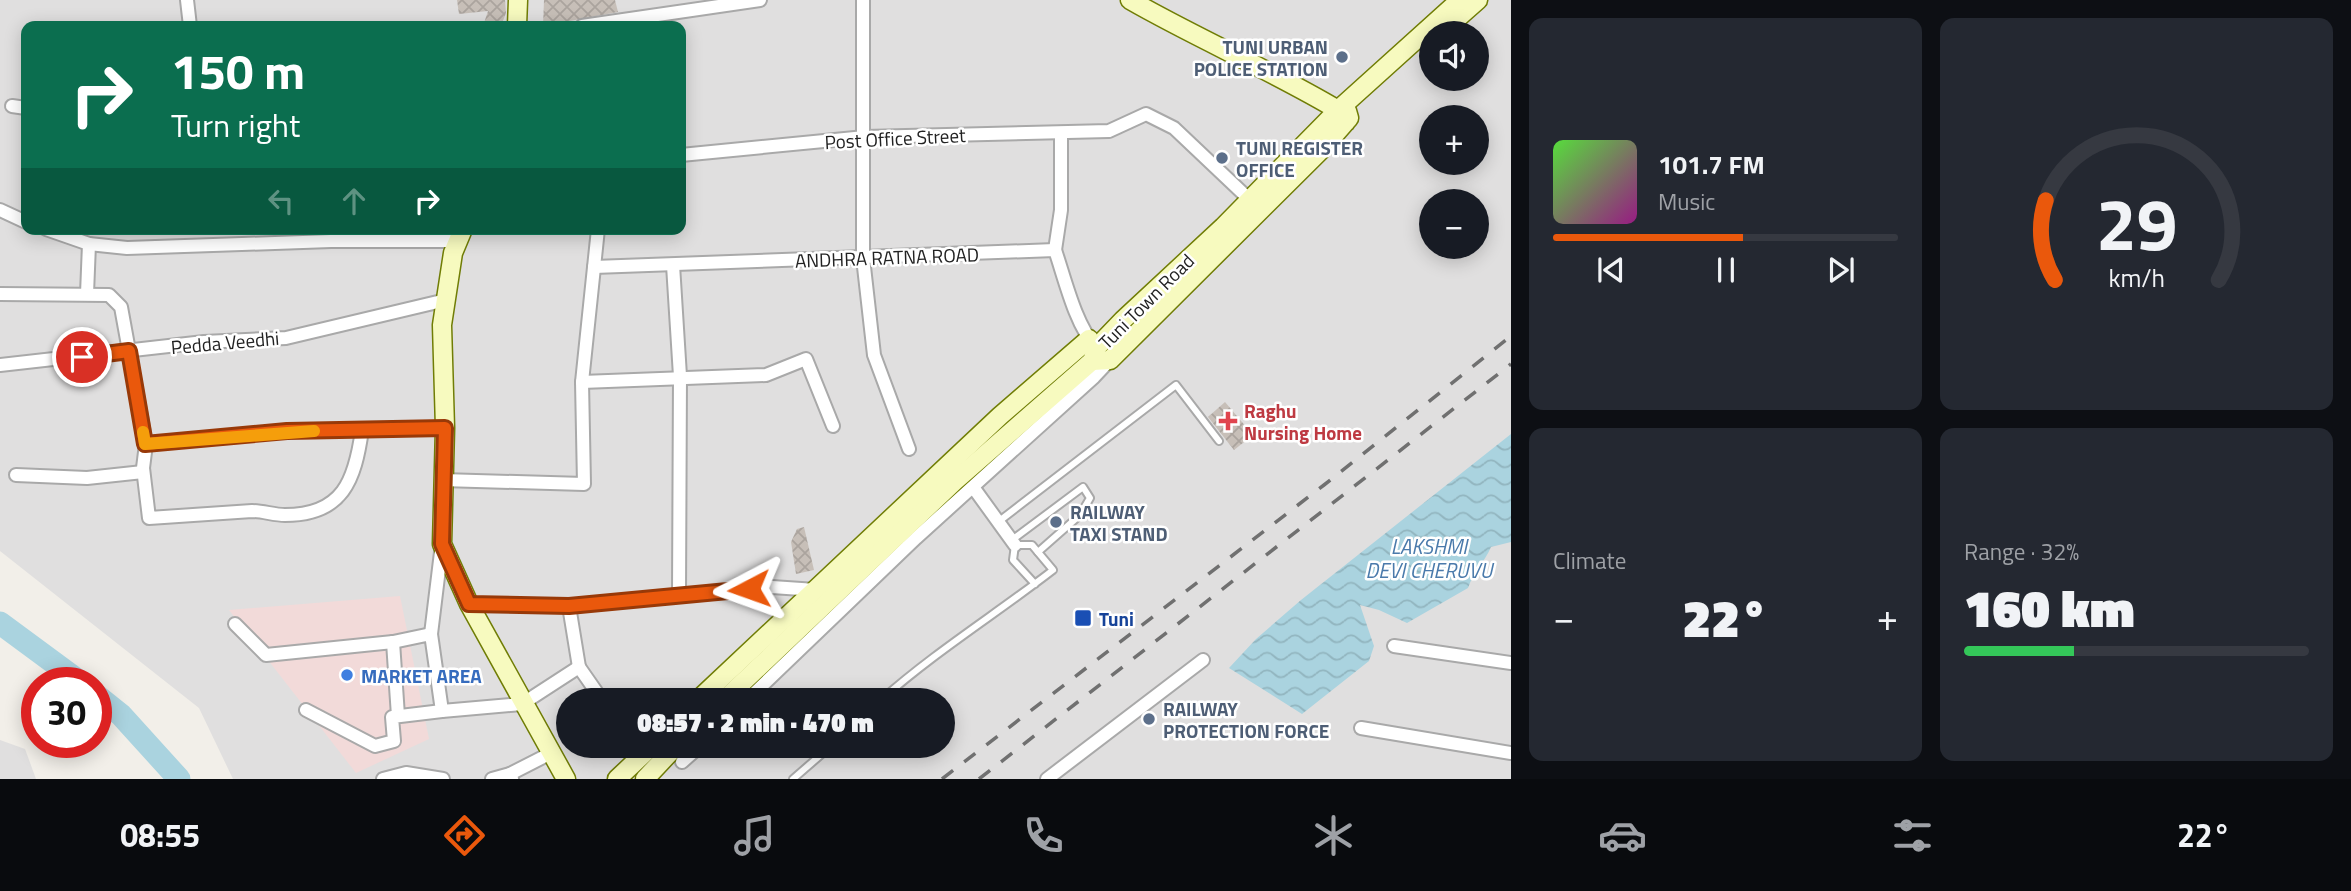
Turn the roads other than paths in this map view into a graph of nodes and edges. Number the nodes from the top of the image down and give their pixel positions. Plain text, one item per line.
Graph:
1 (187, 0) edge
2 (518, 0) edge
3 (760, 0) edge
4 (863, 0) edge
5 (1130, 0) edge
6 (1460, 0) edge
7 (1478, 0) edge
8 (189, 21) edge
9 (517, 21) edge
10 (616, 21) edge
11 (1454, 21) edge
12 (1419, 53) edge
13 (12, 106) dead end
14 (21, 107) edge
15 (1344, 117) junction
16 (1061, 132) junction
17 (865, 137) junction
18 (686, 155) edge
19 (1250, 200) junction
20 (0, 211) edge
21 (21, 220) edge
22 (63, 235) edge
23 (461, 235) edge
24 (597, 235) edge
25 (89, 244) junction
26 (1055, 250) junction
27 (863, 258) junction
28 (673, 265) junction
29 (594, 267) junction
30 (0, 294) edge
31 (87, 294) junction
32 (446, 300) junction
33 (129, 351) junction
34 (1094, 356) junction
35 (0, 365) edge
36 (680, 376) junction
37 (582, 382) junction
38 (833, 426) dead end
39 (445, 428) junction
40 (362, 430) junction
41 (1219, 441) dead end
42 (145, 444) junction
43 (909, 449) dead end
44 (143, 472) junction
45 (16, 475) dead end
46 (442, 480) junction
47 (973, 487) junction
48 (998, 522) junction
49 (1014, 542) junction
50 (442, 544) junction
51 (1038, 552) junction
52 (1035, 584) junction
53 (816, 590) junction
54 (679, 595) junction
55 (469, 604) junction
56 (569, 606) junction
57 (235, 624) dead end
58 (431, 634) junction
59 (393, 642) junction
60 (1394, 646) dead end
61 (1203, 660) dead end
62 (1511, 663) edge
63 (579, 667) junction
64 (594, 688) edge
65 (711, 688) edge
66 (736, 688) edge
67 (760, 688) edge
68 (895, 688) edge
69 (522, 704) junction
70 (306, 710) dead end
71 (442, 711) junction
72 (398, 716) junction
73 (1361, 728) dead end
74 (551, 752) junction
75 (1511, 753) edge
76 (634, 758) edge
77 (674, 758) edge
78 (817, 758) edge
79 (511, 776) edge
80 (383, 779) edge
81 (443, 779) edge
82 (492, 779) edge
83 (566, 779) edge
84 (617, 779) edge
85 (645, 779) edge
86 (793, 779) edge
87 (1047, 779) edge

1 - 8 street
2 - 9 street
3 - 10 street
4 - 17 street
5 - 15 street
6 - 15 street, Tuni Town Road
7 - 11 street
12 - 15 street, Tuni Town Road
13 - 14 street
15 - 19 street, Tuni Town Road
15 - 34 street, Tuni Town Road
16 - 17 street, Post Office Street
16 - 19 street, Post Office Street
16 - 26 street
17 - 18 street, Post Office Street
17 - 27 street
19 - 34 street, Tuni Town Road
20 - 21 street
22 - 25 street
23 - 25 street
23 - 32 street
24 - 29 street
25 - 31 street
26 - 27 street, ANDHRA RATNA ROAD
26 - 34 street
27 - 28 street, ANDHRA RATNA ROAD
27 - 43 street
28 - 29 street, ANDHRA RATNA ROAD
28 - 36 street
29 - 37 street
30 - 31 street
31 - 33 street
32 - 33 street, Pedda Veedhi
32 - 39 street
33 - 35 street, Pedda Veedhi
33 - 42 street
34 - 47 street
34 - 53 street
34 - 66 street, Tuni Town Road
36 - 37 street
36 - 38 street
36 - 54 street
37 - 46 street
39 - 40 street
39 - 46 street
40 - 42 street
40 - 44 street
41 - 48 lane
42 - 44 street
44 - 45 street
46 - 50 street
47 - 48 street
47 - 67 street
48 - 49 street
49 - 51 lane
49 - 51 lane
49 - 52 lane
50 - 55 street
50 - 58 street
51 - 52 lane
52 - 68 lane
53 - 54 street
53 - 65 street
54 - 56 street
55 - 56 street
55 - 69 street
56 - 63 street
57 - 59 street
58 - 59 street
58 - 71 street
59 - 72 street
60 - 62 street
61 - 87 street
63 - 64 street
63 - 69 street
69 - 71 street
69 - 74 street
70 - 72 street
71 - 72 street
73 - 75 street
74 - 79 street
74 - 83 street
76 - 84 street
77 - 85 street
78 - 86 lane
79 - 82 street
80 - 81 street

